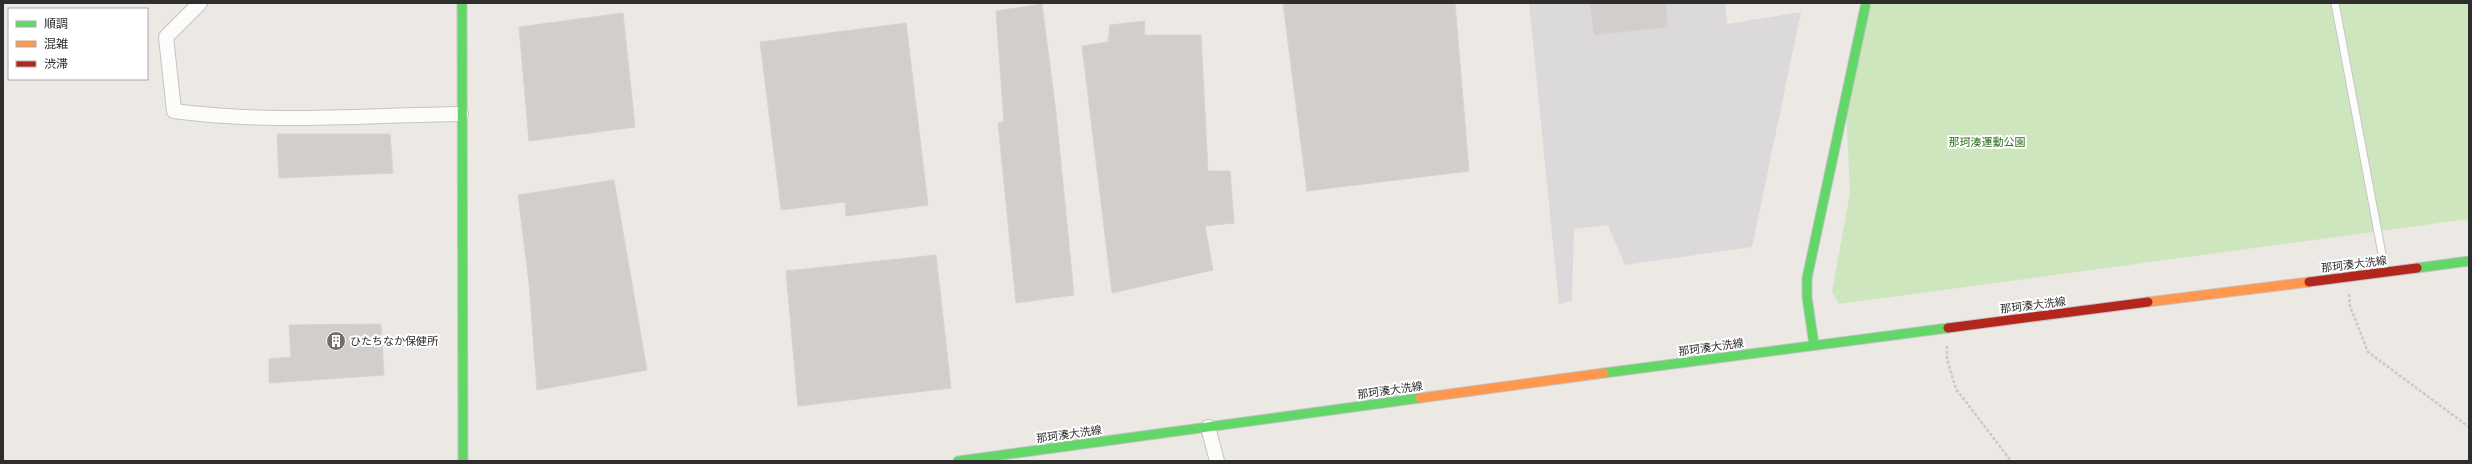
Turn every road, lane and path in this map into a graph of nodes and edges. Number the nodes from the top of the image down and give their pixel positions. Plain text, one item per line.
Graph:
1 (200, 3) edge
2 (462, 3) edge
3 (1866, 3) edge
4 (2335, 3) edge
5 (461, 114) junction
6 (2469, 261) edge
7 (2385, 272) junction
8 (2348, 277) junction
9 (1946, 328) junction
10 (1814, 345) junction
11 (1208, 427) junction
12 (2469, 427) edge
13 (463, 461) edge
14 (958, 461) edge
15 (1217, 461) edge
16 (2011, 461) edge

1 - 5 street
2 - 5 main road
3 - 10 main road
4 - 7 lane
5 - 13 main road
6 - 7 main road, 那珂湊大洗線
7 - 8 main road, 那珂湊大洗線
8 - 9 main road, 那珂湊大洗線
8 - 12 path
9 - 10 main road, 那珂湊大洗線
9 - 16 path
10 - 11 main road, 那珂湊大洗線
11 - 14 main road, 那珂湊大洗線
11 - 15 street

